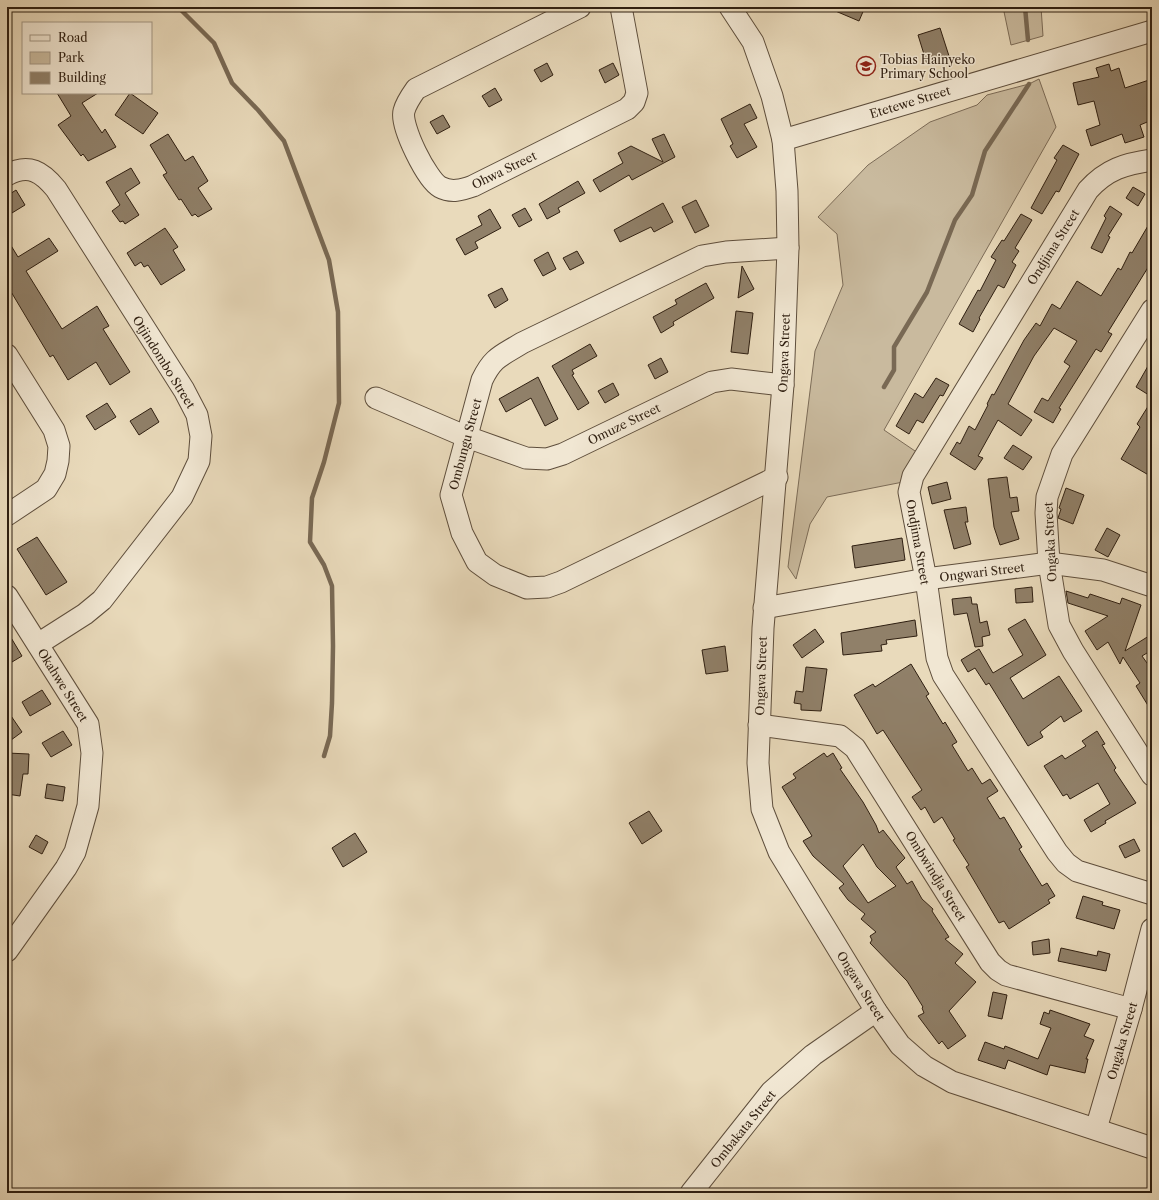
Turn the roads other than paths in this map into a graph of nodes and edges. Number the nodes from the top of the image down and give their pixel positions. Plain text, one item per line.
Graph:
1 (580, 7) edge
2 (621, 7) edge
3 (730, 7) edge
4 (1152, 31) edge
5 (784, 140) junction
6 (1152, 160) edge
7 (7, 175) edge
8 (788, 248) junction
9 (1152, 310) edge
10 (7, 355) edge
11 (783, 385) junction
12 (376, 398) dead end
13 (467, 437) junction
14 (777, 477) junction
15 (7, 515) edge
16 (1049, 563) junction
17 (926, 579) junction
18 (1152, 586) edge
19 (7, 596) edge
20 (764, 608) junction
21 (38, 644) junction
22 (759, 725) junction
23 (1152, 774) edge
24 (1152, 894) edge
25 (1152, 929) edge
26 (10, 940) edge
27 (1131, 1010) junction
28 (876, 1011) junction
29 (1096, 1129) junction
30 (1152, 1148) edge
31 (691, 1193) edge

1 - 2 street, Ohwa Street
3 - 5 street, Ongava Street
4 - 5 street, Etetewe Street
5 - 8 street, Ongava Street
6 - 17 street, Ondjima Street
7 - 21 street, Otjindombo Street
8 - 11 street, Ongava Street
8 - 13 street, Ombungu Street
9 - 16 street, Ongaka Street
10 - 15 street
11 - 13 street, Omuze Street
11 - 14 street, Ongava Street
12 - 13 street, Omuze Street
13 - 14 street, Ombungu Street
14 - 20 street, Ongava Street
16 - 17 street, Ongwari Street
16 - 18 street, Ongwari Street
16 - 23 street, Ongaka Street
17 - 20 street, Ongwari Street
17 - 24 street, Ondjima Street
19 - 21 street, Okahwe Street
20 - 22 street, Ongava Street
21 - 26 street, Okahwe Street
22 - 27 street, Ombwindja Street
22 - 28 street, Ongava Street
25 - 27 street, Ongaka Street
27 - 29 street, Ongaka Street
28 - 29 street, Ongava Street
28 - 31 street, Ombakata Street
29 - 30 street, Ongava Street

